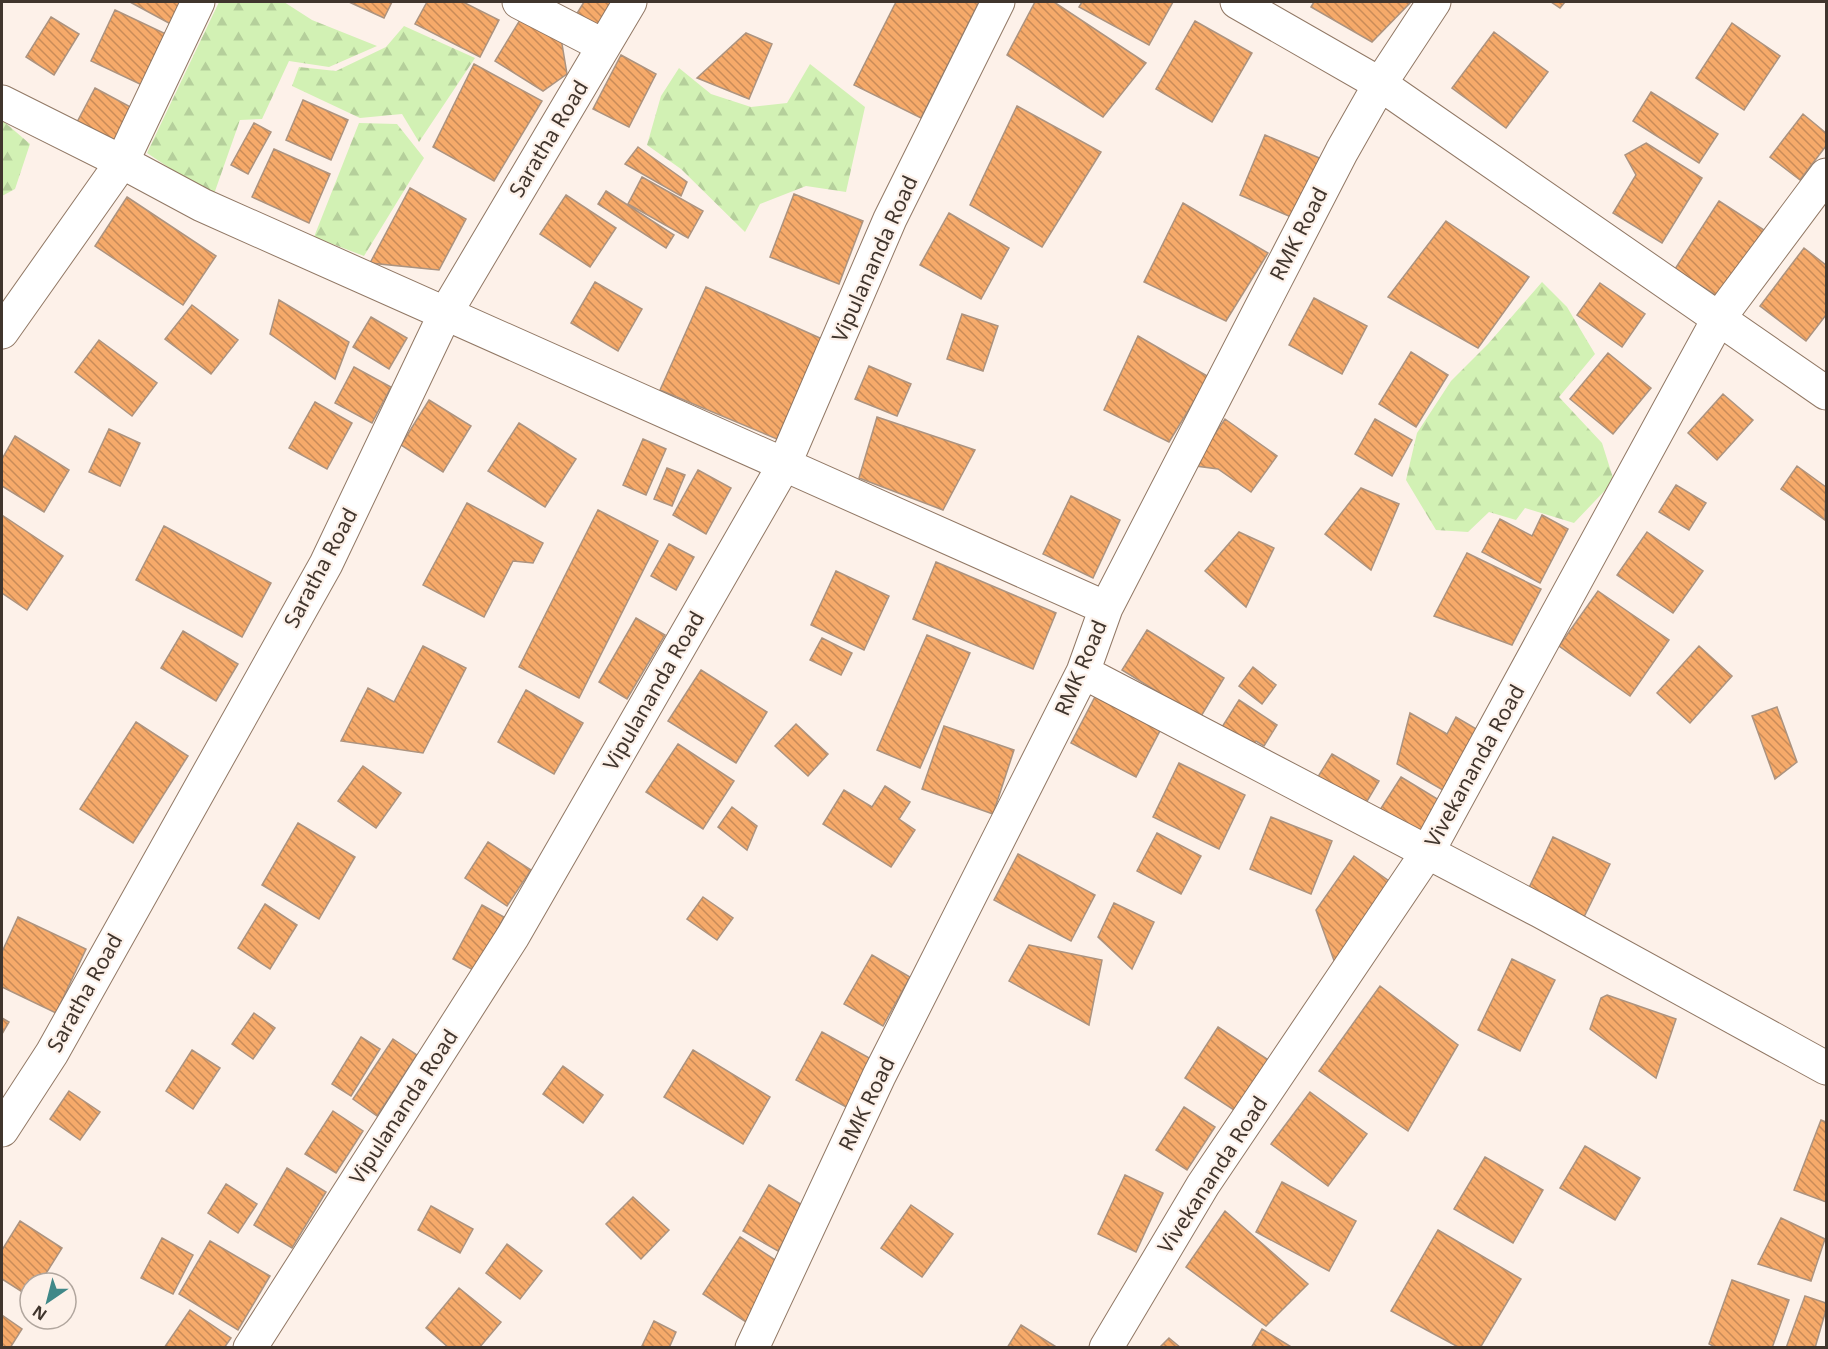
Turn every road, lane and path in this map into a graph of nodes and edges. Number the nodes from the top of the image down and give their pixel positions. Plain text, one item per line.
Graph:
1 (198, 2) edge
2 (519, 2) edge
3 (630, 2) edge
4 (998, 2) edge
5 (1237, 2) edge
6 (1434, 2) edge
7 (604, 46) junction
8 (1380, 84) junction
9 (2, 102) edge
10 (122, 162) junction
11 (1827, 175) edge
12 (445, 314) junction
13 (1719, 318) junction
14 (2, 332) edge
15 (1827, 393) edge
16 (784, 465) junction
17 (1106, 608) junction
18 (1083, 672) junction
19 (1427, 854) junction
20 (1827, 1068) edge
21 (2, 1130) edge
22 (250, 1347) edge
23 (752, 1347) edge
24 (1106, 1347) edge

1 - 10 street
2 - 7 street
3 - 7 street, Saratha Road
4 - 16 street, Vipulananda Road
5 - 8 street
6 - 8 street, RMK Road
7 - 12 street, Saratha Road
8 - 13 street
8 - 17 street, RMK Road
9 - 10 street
10 - 12 street
10 - 14 street
11 - 13 street, Vivekananda Road
12 - 16 street
12 - 21 street, Saratha Road
13 - 15 street
13 - 19 street, Vivekananda Road
16 - 17 street
16 - 22 street, Vipulananda Road
17 - 18 street, RMK Road
18 - 19 street
18 - 23 street, RMK Road
19 - 20 street
19 - 24 street, Vivekananda Road

